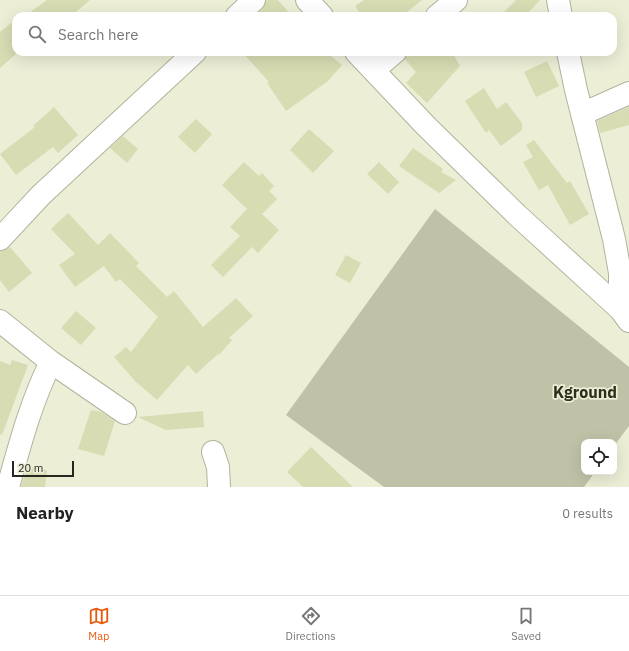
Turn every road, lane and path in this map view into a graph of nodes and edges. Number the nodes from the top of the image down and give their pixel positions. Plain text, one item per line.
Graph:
1 (254, 0) edge
2 (307, 0) edge
3 (456, 0) edge
4 (558, 0) edge
5 (241, 12) edge
6 (318, 12) edge
7 (442, 12) edge
8 (560, 12) edge
9 (191, 56) edge
10 (360, 56) edge
11 (390, 56) edge
12 (569, 56) edge
13 (374, 70) junction
14 (629, 93) edge
15 (582, 114) junction
16 (0, 238) edge
17 (624, 315) edge
18 (0, 321) edge
19 (51, 362) junction
20 (125, 413) dead end
21 (213, 452) dead end
22 (8, 487) edge
23 (219, 487) edge

1 - 5 street
2 - 6 street
3 - 7 street
4 - 8 street
9 - 16 street
10 - 13 street
11 - 13 street
12 - 15 street
13 - 17 street
14 - 15 street
15 - 17 street
18 - 19 street
19 - 20 street
19 - 22 street
21 - 23 street

